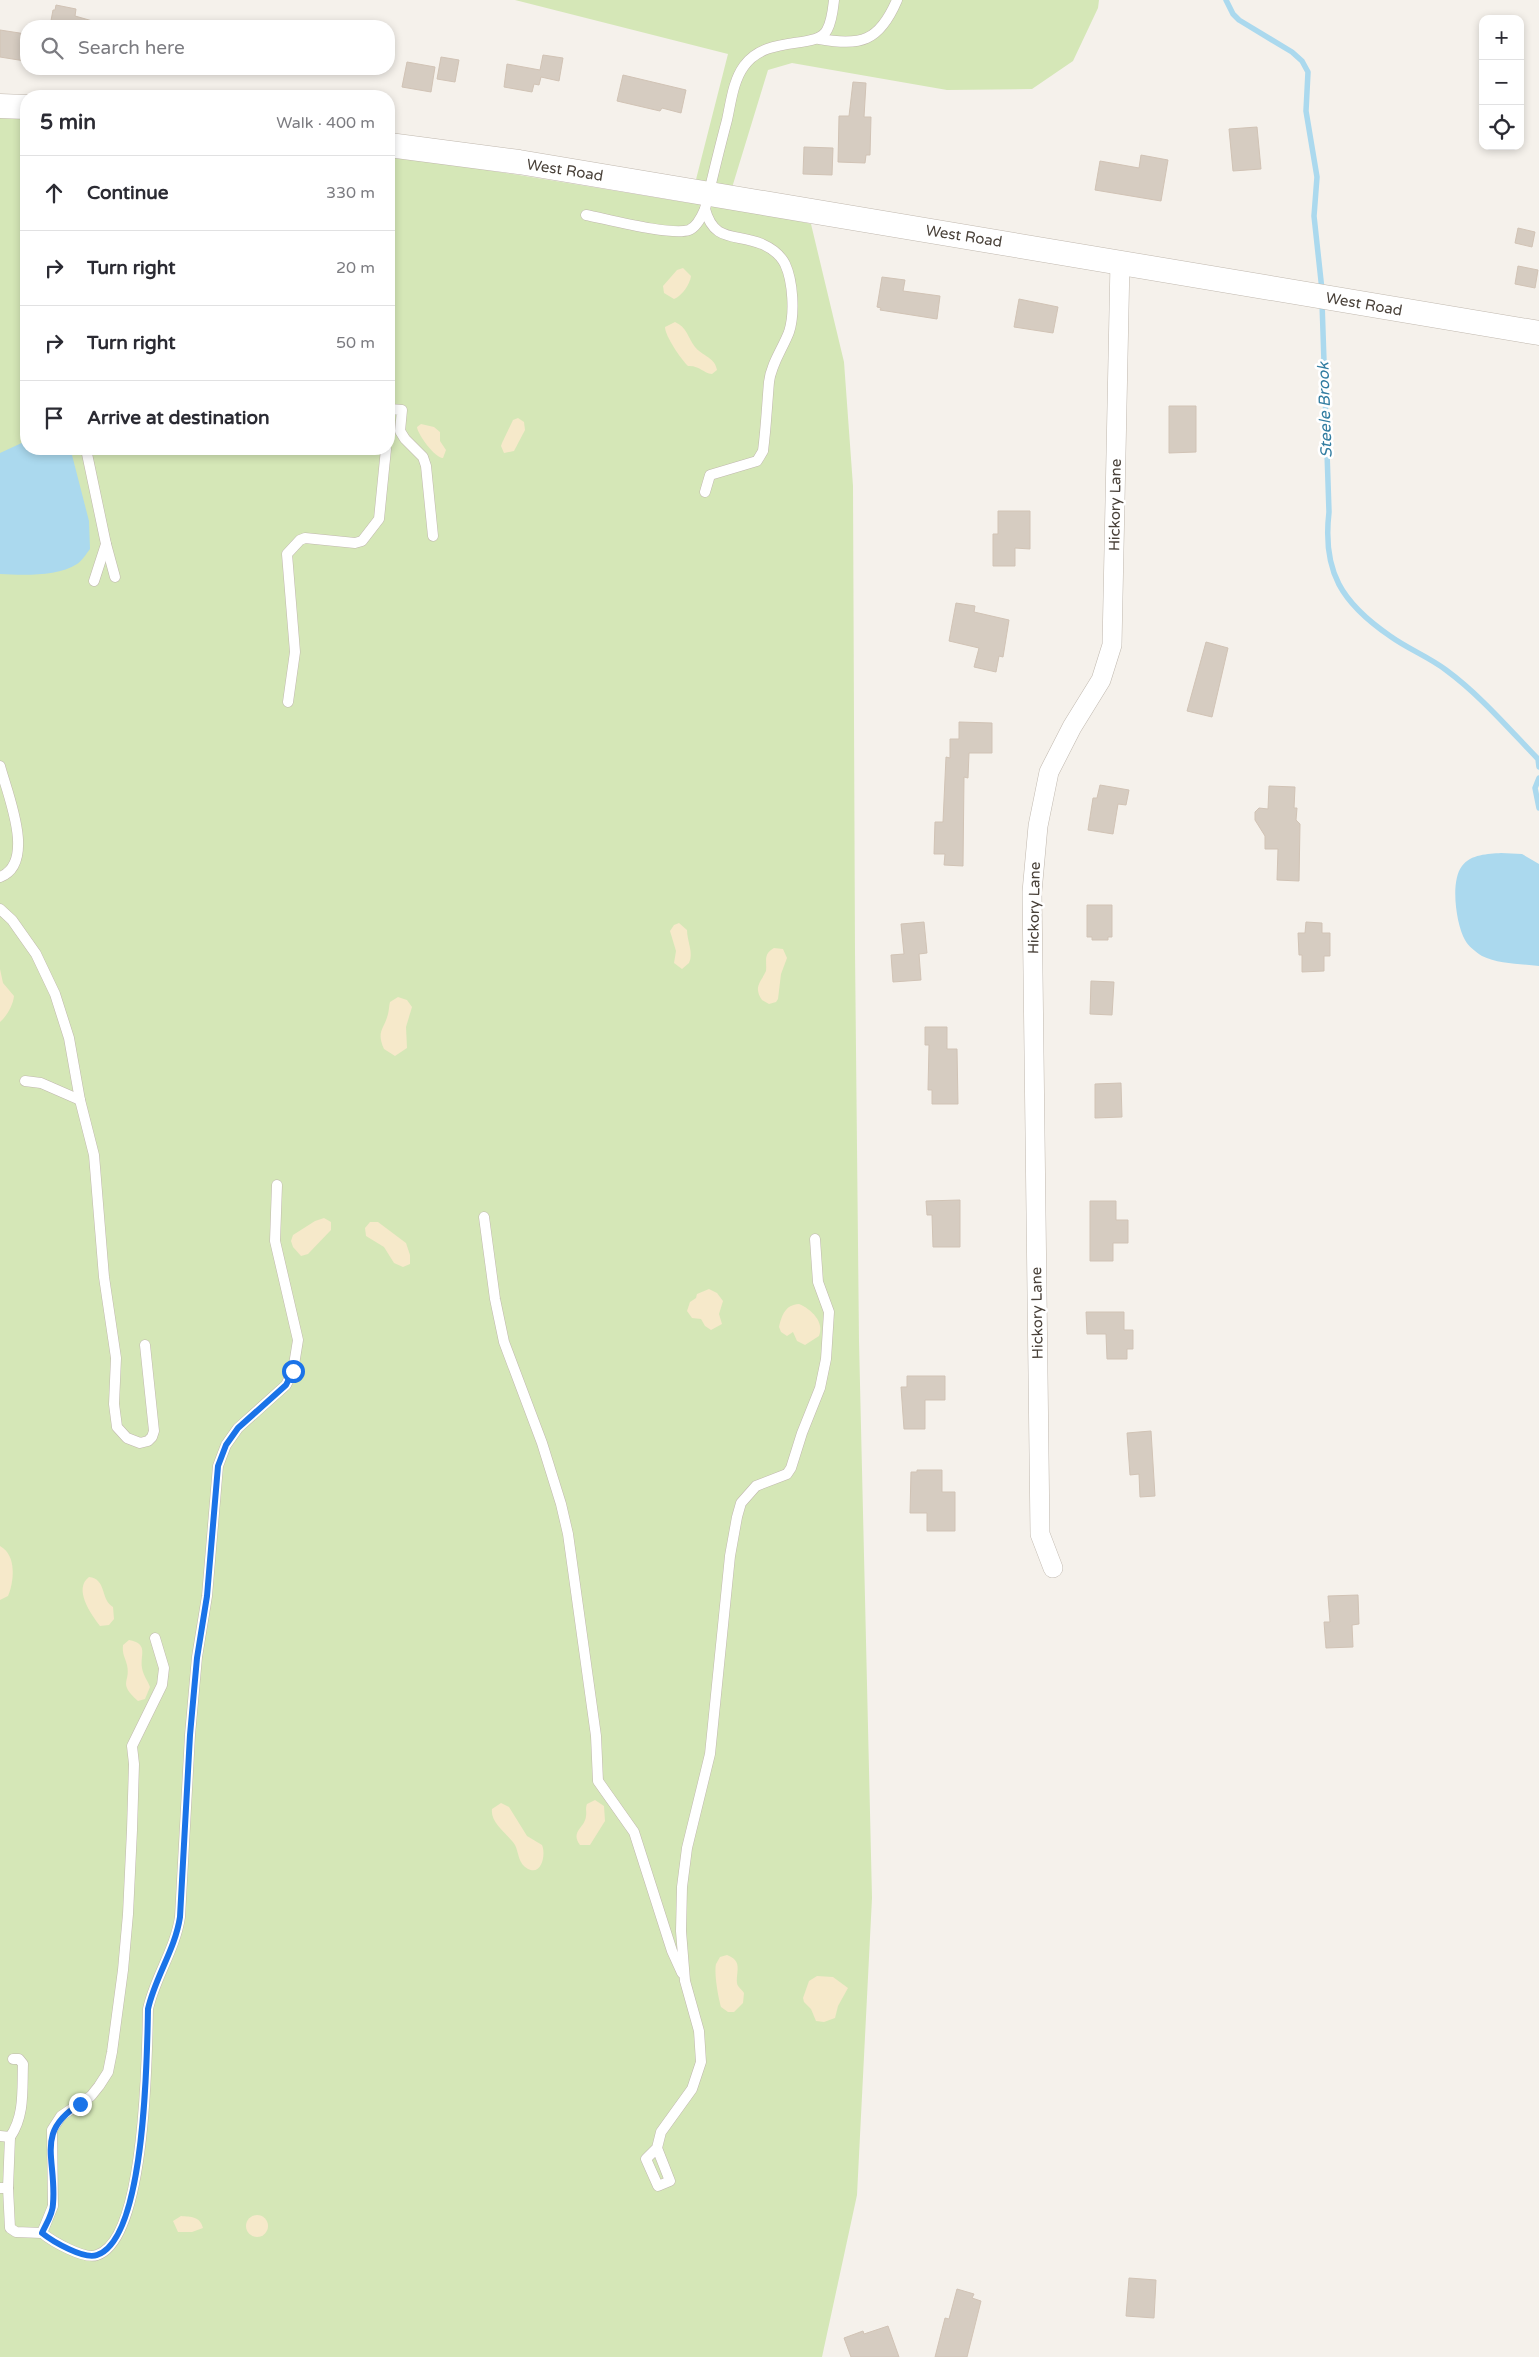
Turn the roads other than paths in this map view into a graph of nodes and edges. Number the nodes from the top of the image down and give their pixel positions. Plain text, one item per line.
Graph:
1 (834, 0) edge
2 (897, 0) edge
3 (827, 30) junction
4 (819, 39) junction
5 (831, 41) junction
6 (0, 106) edge
7 (20, 107) edge
8 (395, 146) edge
9 (707, 201) junction
10 (586, 215) dead end
11 (1120, 262) junction
12 (1539, 333) edge
13 (395, 409) edge
14 (87, 455) edge
15 (385, 455) edge
16 (704, 492) dead end
17 (433, 536) dead end
18 (106, 544) junction
19 (115, 577) dead end
20 (94, 581) dead end
21 (288, 702) dead end
22 (0, 766) edge
23 (0, 877) edge
24 (0, 909) edge
25 (25, 1081) dead end
26 (80, 1100) junction
27 (277, 1185) dead end
28 (484, 1217) dead end
29 (815, 1239) dead end
30 (145, 1345) dead end
31 (1053, 1568) dead end
32 (155, 1638) dead end
33 (686, 1981) junction
34 (13, 2059) dead end
35 (5, 2136) edge
36 (657, 2148) dead end
37 (4, 2188) edge
38 (42, 2233) junction

1 - 3 lane
2 - 5 lane
3 - 4 lane
3 - 5 lane
4 - 5 lane
4 - 9 lane
6 - 7 street
8 - 9 street, West Road
9 - 10 lane
9 - 11 street, West Road
9 - 16 lane
11 - 12 street, West Road
11 - 31 street, Hickory Lane
13 - 17 lane
14 - 18 lane
15 - 21 lane
18 - 19 lane
18 - 20 lane
22 - 23 lane
24 - 26 lane
25 - 26 lane
26 - 30 lane
27 - 38 lane
28 - 33 lane
29 - 33 lane
32 - 38 lane
33 - 36 lane
34 - 35 lane
35 - 37 lane
37 - 38 lane

